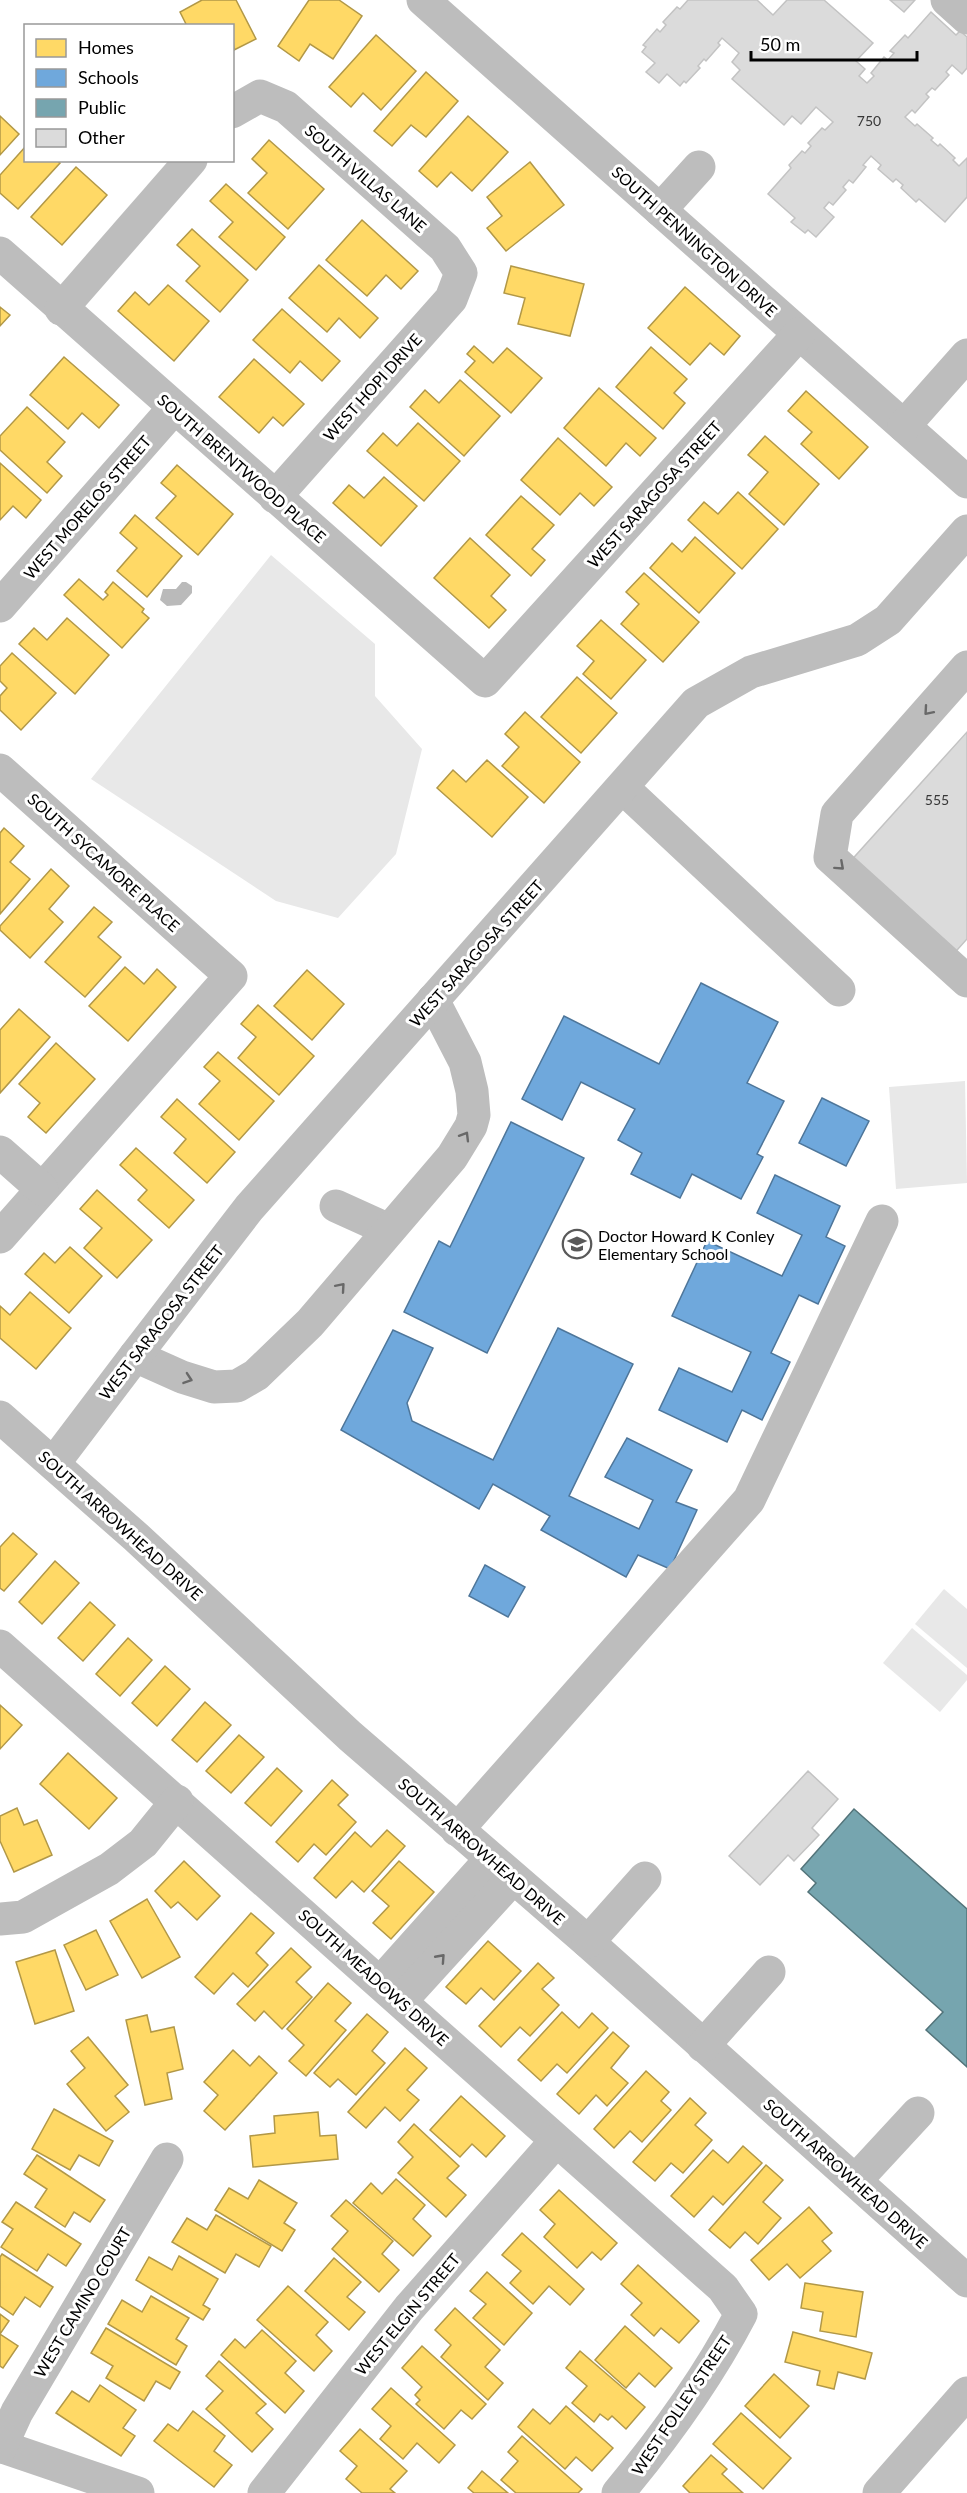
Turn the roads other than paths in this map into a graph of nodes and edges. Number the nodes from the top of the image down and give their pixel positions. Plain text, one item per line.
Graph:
1 (423, 0) edge
2 (947, 0) edge
3 (967, 18) edge
4 (246, 104) edge
5 (188, 162) edge
6 (699, 167) dead end
7 (660, 210) junction
8 (0, 253) edge
9 (462, 273) joint
10 (61, 309) junction
11 (799, 334) junction
12 (967, 356) edge
13 (174, 408) junction
14 (904, 426) junction
15 (967, 482) edge
16 (275, 497) junction
17 (967, 531) edge
18 (0, 606) edge
19 (967, 667) edge
20 (485, 681) joint
21 (0, 770) edge
22 (623, 788) junction
23 (967, 981) edge
24 (839, 990) dead end
25 (433, 1000) junction
26 (0, 1152) edge
27 (42, 1190) junction
28 (336, 1206) dead end
29 (882, 1221) dead end
30 (389, 1230) junction
31 (0, 1238) edge
32 (135, 1356) junction
33 (0, 1417) edge
34 (54, 1463) junction
35 (0, 1646) edge
36 (177, 1802) junction
37 (457, 1830) junction
38 (502, 1868) junction
39 (645, 1878) dead end
40 (0, 1919) edge
41 (588, 1942) junction
42 (769, 1972) dead end
43 (391, 1992) junction
44 (703, 2046) junction
45 (918, 2113) dead end
46 (556, 2140) junction
47 (167, 2159) dead end
48 (856, 2180) junction
49 (967, 2281) edge
50 (741, 2314) joint
51 (967, 2393) edge
52 (1, 2446) edge
53 (138, 2493) edge
54 (264, 2493) edge
55 (618, 2493) edge
56 (879, 2493) edge

1 - 7 street, SOUTH PENNINGTON DRIVE
2 - 3 street
4 - 9 street, SOUTH VILLAS LANE
5 - 10 street
6 - 7 street
7 - 11 street, SOUTH PENNINGTON DRIVE
8 - 10 street, SOUTH BRENTWOOD PLACE
9 - 16 street, WEST HOPI DRIVE
10 - 13 street, SOUTH BRENTWOOD PLACE
11 - 14 street, SOUTH PENNINGTON DRIVE
11 - 20 street, WEST SARAGOSA STREET
12 - 14 street
13 - 16 street, SOUTH BRENTWOOD PLACE
13 - 18 street, WEST MORELOS STREET
14 - 15 street, SOUTH PENNINGTON DRIVE
16 - 20 street, SOUTH BRENTWOOD PLACE
17 - 22 street, WEST SARAGOSA STREET
19 -> 23 street
21 - 27 street, SOUTH SYCAMORE PLACE
22 - 24 street
22 - 25 street, WEST SARAGOSA STREET
30 -> 25 street
25 - 32 street, WEST SARAGOSA STREET
26 - 27 street
27 - 31 street
28 - 30 street
29 - 37 street
32 -> 30 street
32 - 34 street, WEST SARAGOSA STREET
33 - 34 street, SOUTH ARROWHEAD DRIVE
34 - 37 street, SOUTH ARROWHEAD DRIVE
35 - 36 street, SOUTH MEADOWS DRIVE
36 - 40 street
36 - 43 street, SOUTH MEADOWS DRIVE
37 - 38 street, SOUTH ARROWHEAD DRIVE
38 - 41 street, SOUTH ARROWHEAD DRIVE
38 - 43 street
39 - 41 street
41 - 44 street, SOUTH ARROWHEAD DRIVE
42 - 44 street
43 - 46 street, SOUTH MEADOWS DRIVE
44 - 48 street, SOUTH ARROWHEAD DRIVE
45 - 48 street
46 - 50 street, SOUTH MEADOWS DRIVE
46 - 54 street, WEST ELGIN STREET
47 - 52 street, WEST CAMINO COURT
48 - 49 street, SOUTH ARROWHEAD DRIVE
50 - 55 street, WEST FOLLEY STREET
51 - 56 street
52 - 53 street

